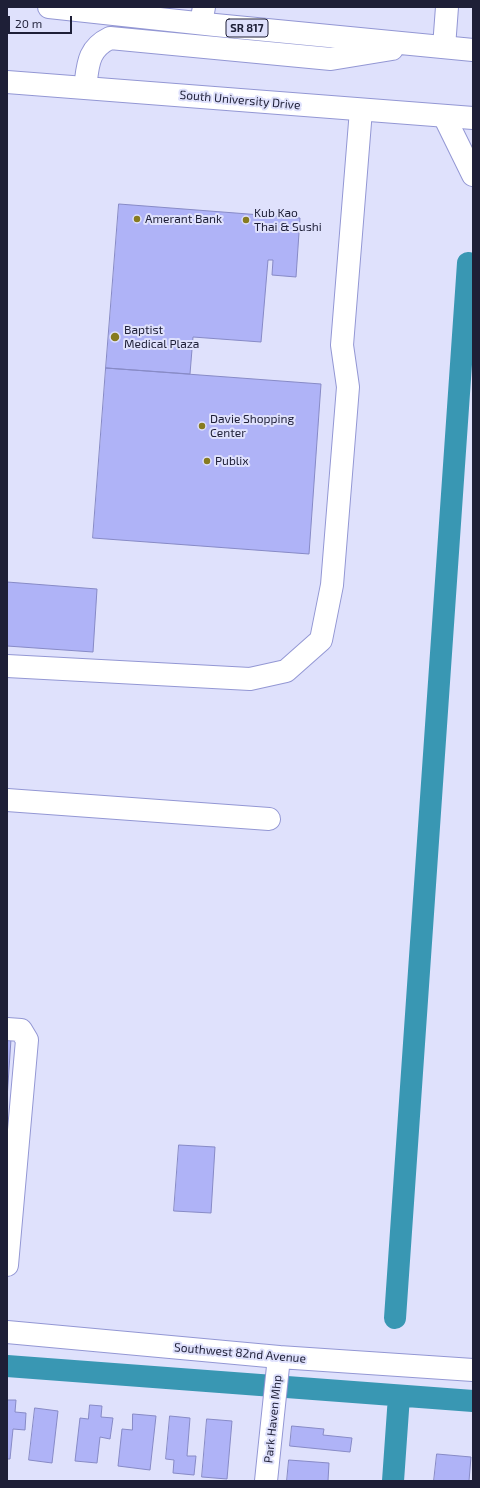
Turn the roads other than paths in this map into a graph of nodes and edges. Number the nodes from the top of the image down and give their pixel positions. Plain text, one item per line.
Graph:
1 (49, 7) edge
2 (447, 7) edge
3 (95, 10) edge
4 (202, 15) edge
5 (417, 44) junction
6 (444, 46) junction
7 (473, 50) edge
8 (7, 82) edge
9 (85, 88) junction
10 (361, 110) junction
11 (444, 116) junction
12 (473, 118) edge
13 (473, 175) edge
14 (7, 666) edge
15 (7, 800) edge
16 (269, 819) dead end
17 (7, 1029) edge
18 (7, 1265) edge
19 (7, 1332) edge
20 (279, 1358) junction
21 (473, 1370) edge
22 (266, 1481) edge

1 - 3 main road, SR 817
2 - 6 main road
3 - 4 main road, SR 817
4 - 5 main road, SR 817
5 - 6 main road, SR 817
5 - 9 main road
6 - 7 main road, SR 817
8 - 9 main road, South University Drive
9 - 10 main road, South University Drive
10 - 11 main road, South University Drive
10 - 14 main road
11 - 12 main road, South University Drive
11 - 13 main road
15 - 16 main road
17 - 18 main road
19 - 20 main road, Southwest 82nd Avenue
20 - 21 main road, Southwest 82nd Avenue
20 - 22 main road, Park Haven Mhp

